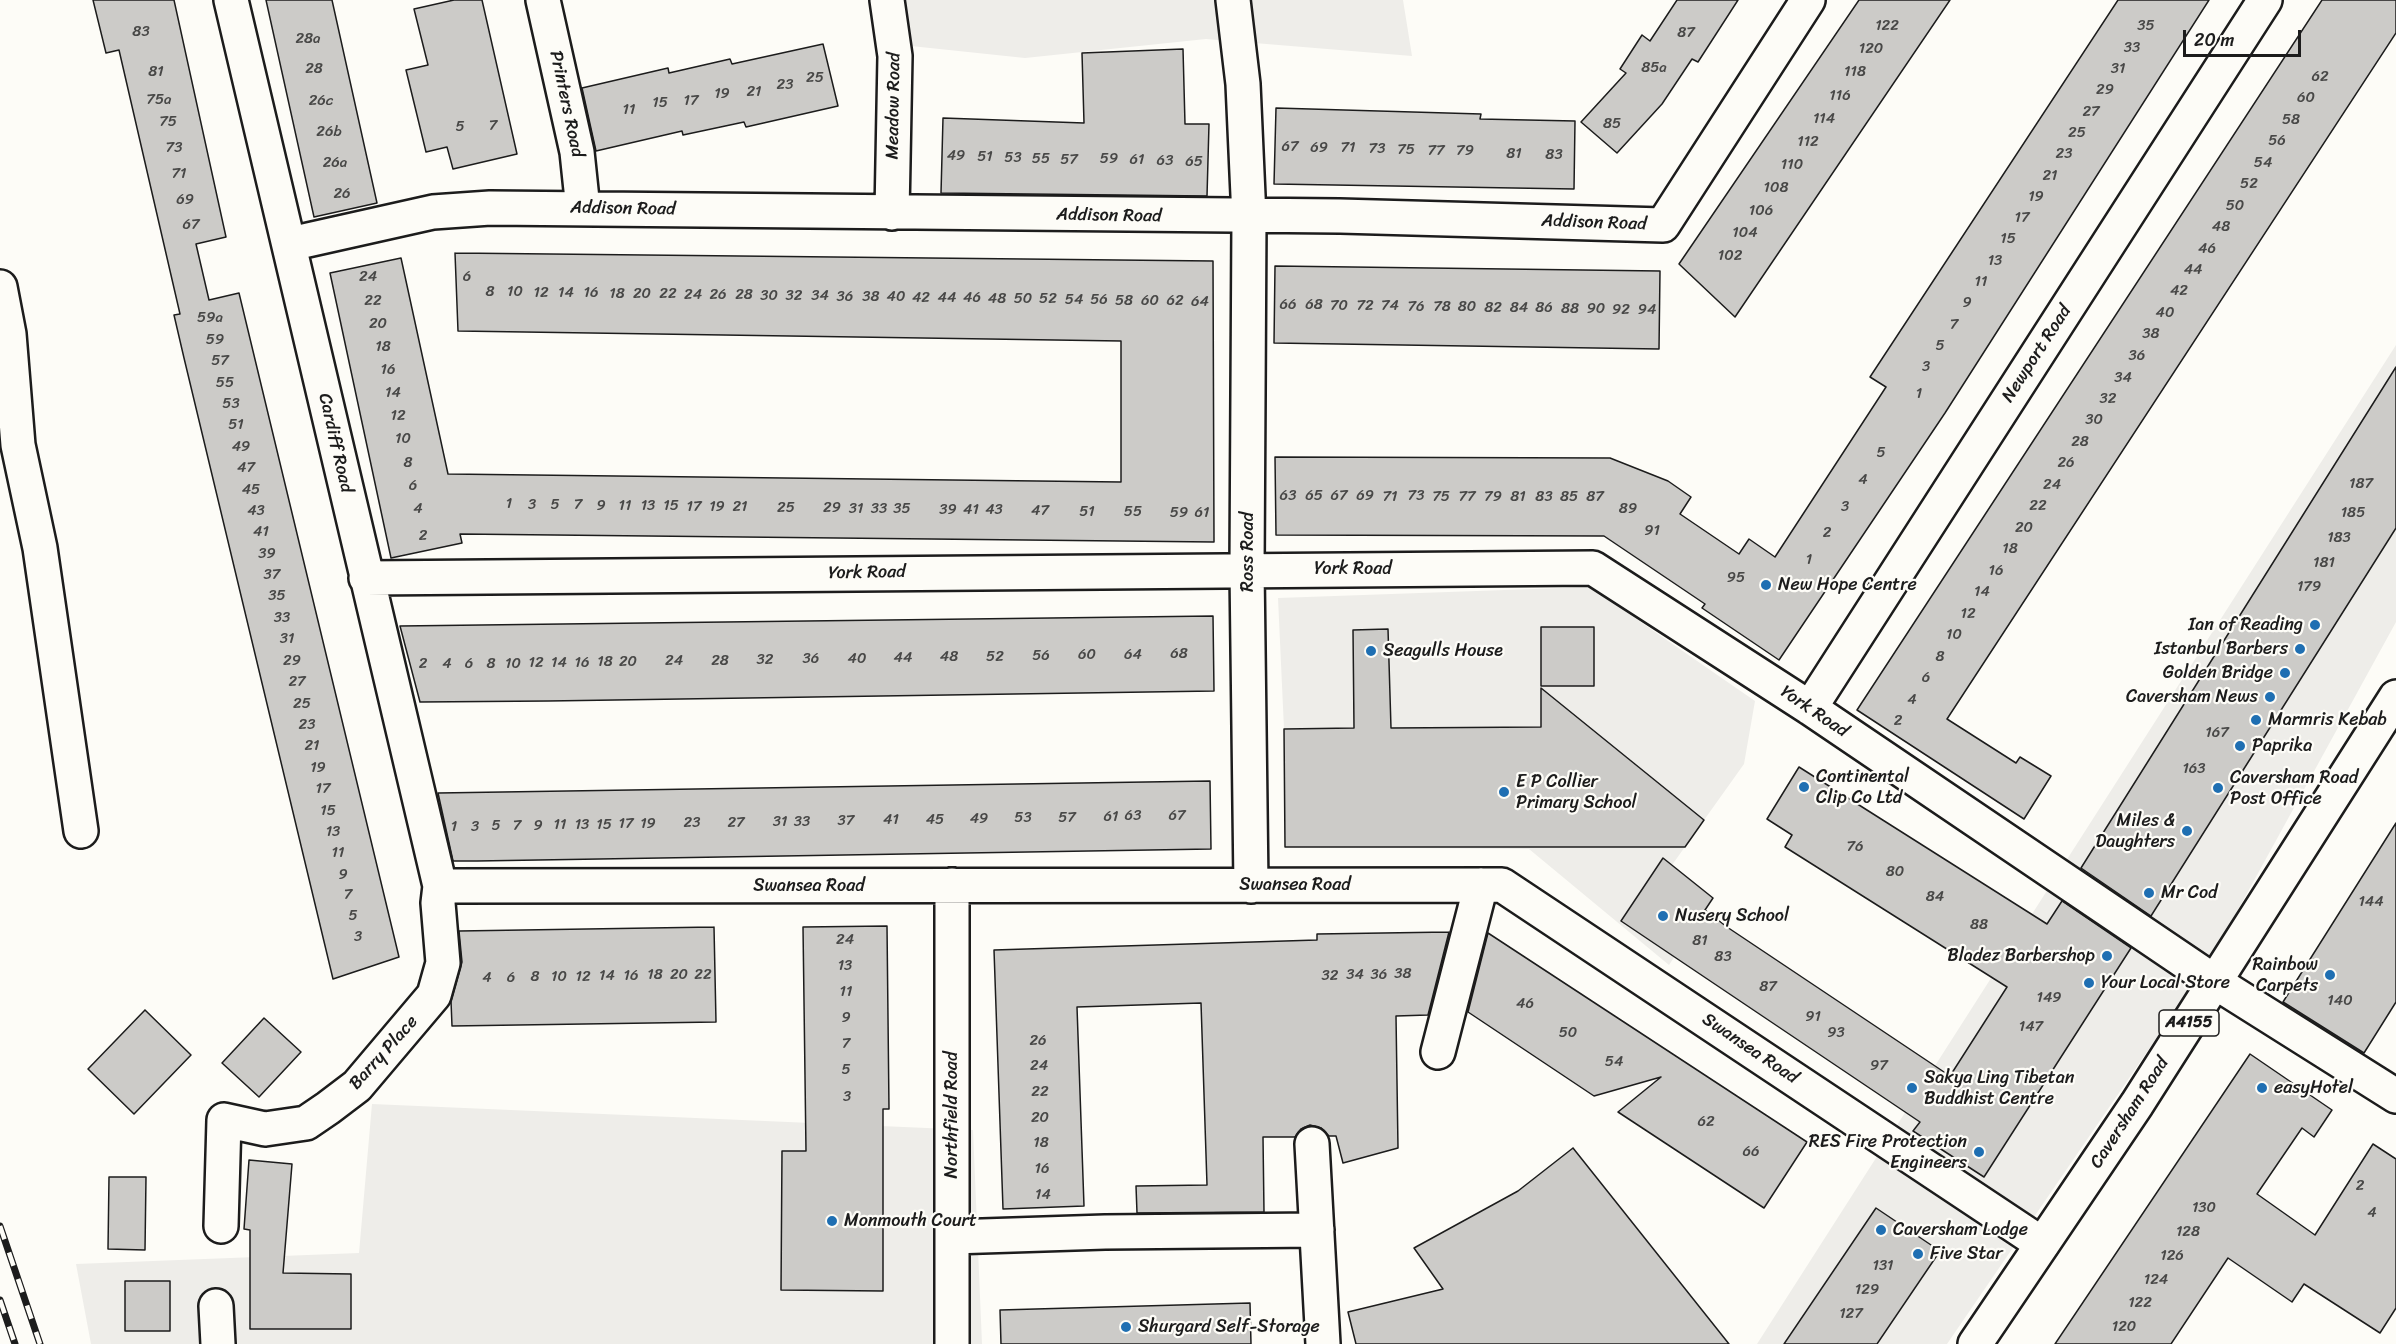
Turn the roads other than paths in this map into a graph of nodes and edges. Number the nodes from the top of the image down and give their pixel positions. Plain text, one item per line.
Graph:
1 (231, 0) edge
2 (543, 0) edge
3 (887, 0) edge
4 (1233, 0) edge
5 (1808, 0) edge
6 (2265, 0) edge
7 (583, 209) junction
8 (892, 213) junction
9 (1249, 218) junction
10 (290, 244) junction
11 (0, 287) edge
12 (1247, 569) junction
13 (366, 578) junction
14 (2396, 696) edge
15 (1810, 708) junction
16 (81, 831) dead end
17 (952, 885) junction
18 (1481, 885) junction
19 (440, 886) junction
20 (1251, 886) junction
21 (2215, 982) junction
22 (1438, 1052) dead end
23 (2396, 1096) edge
24 (1312, 1144) dead end
25 (221, 1226) dead end
26 (1317, 1230) junction
27 (952, 1238) junction
28 (2042, 1244) junction
29 (216, 1306) dead end
30 (218, 1344) edge
31 (952, 1344) edge
32 (1323, 1344) edge
33 (1975, 1344) edge

1 - 10 street, Cardiff Road
2 - 7 street, Printers Road
3 - 8 street, Meadow Road
4 - 9 street, Ross Road
5 - 9 street, Addison Road
6 - 15 street, Newport Road
7 - 8 street, Addison Road
7 - 10 street, Addison Road
8 - 9 street, Addison Road
9 - 12 street, Ross Road
10 - 13 street, Cardiff Road
11 - 16 street
12 - 13 street, York Road
12 - 15 street, York Road
12 - 20 street, Ross Road
13 - 19 street, Cardiff Road
14 - 21 street, Caversham Road / A4155
15 - 21 street, York Road
17 - 19 street, Swansea Road
17 - 20 street, Swansea Road
17 - 27 street, Northfield Road
18 - 20 street, Swansea Road
18 - 22 street
18 - 28 street, Swansea Road
19 - 25 street, Barry Place
21 - 23 street, York Road
21 - 28 street, Caversham Road / A4155
24 - 26 street
26 - 27 street
26 - 32 street
27 - 31 street, Northfield Road
28 - 33 street, Caversham Road / A4155
29 - 30 street

